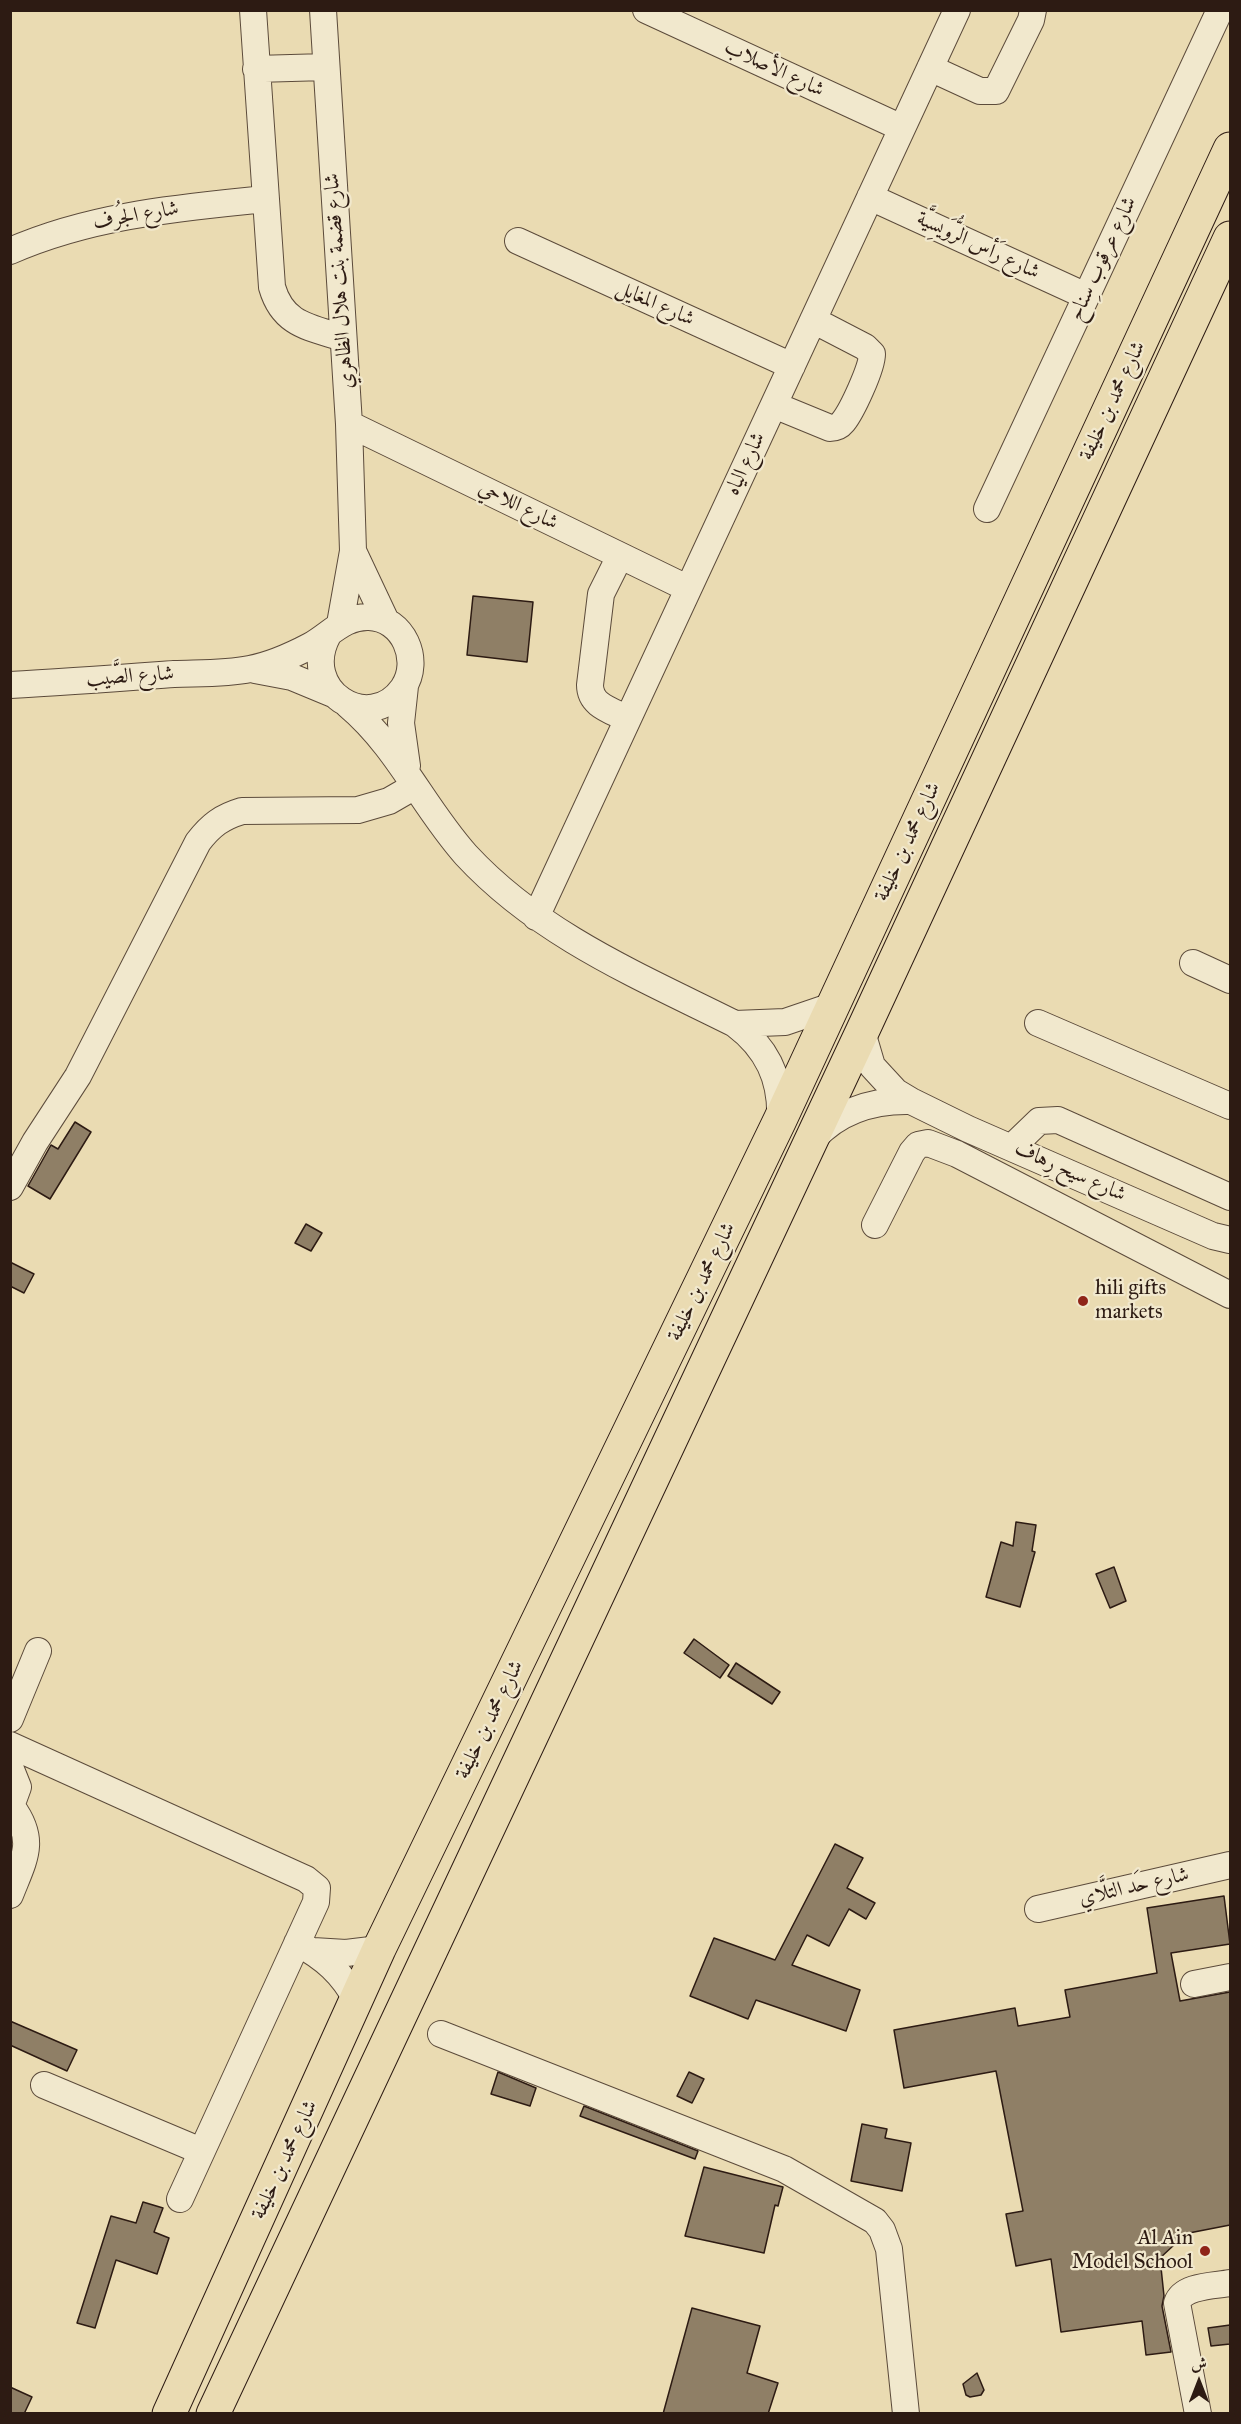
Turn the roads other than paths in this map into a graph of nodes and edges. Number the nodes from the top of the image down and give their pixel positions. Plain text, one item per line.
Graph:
1 (253, 10) edge
2 (323, 10) edge
3 (646, 10) edge
4 (957, 10) edge
5 (1033, 10) edge
6 (1220, 10) edge
7 (326, 66) junction
8 (930, 68) junction
9 (256, 69) junction
10 (902, 128) junction
11 (1230, 149) edge
12 (870, 197) junction
13 (266, 199) junction
14 (1230, 238) edge
15 (518, 242) dead end
16 (10, 251) edge
17 (1086, 296) junction
18 (813, 320) junction
19 (343, 338) junction
20 (792, 366) junction
21 (774, 405) junction
22 (349, 424) junction
23 (987, 508) dead end
24 (353, 551) junction
25 (620, 556) junction
26 (687, 588) junction
27 (386, 621) junction
28 (334, 630) junction
29 (249, 669) junction
30 (10, 686) edge
31 (405, 686) junction
32 (340, 699) junction
33 (626, 718) junction
34 (413, 782) junction
35 (536, 917) junction
36 (1193, 963) dead end
37 (1230, 980) edge
38 (832, 1006) junction
39 (1038, 1023) dead end
40 (735, 1024) junction
41 (862, 1032) junction
42 (911, 1101) junction
43 (1230, 1106) edge
44 (780, 1120) junction
45 (968, 1129) junction
46 (809, 1143) junction
47 (1012, 1147) junction
48 (957, 1154) junction
49 (10, 1187) edge
50 (1230, 1196) edge
51 (875, 1225) dead end
52 (1222, 1238) edge
53 (1230, 1295) edge
54 (38, 1651) dead end
55 (10, 1719) edge
56 (10, 1745) edge
57 (10, 1767) edge
58 (11, 1808) edge
59 (1230, 1865) edge
60 (10, 1895) edge
61 (1038, 1909) dead end
62 (305, 1947) junction
63 (379, 1949) junction
64 (1230, 1977) edge
65 (1194, 1984) dead end
66 (357, 2001) junction
67 (441, 2034) dead end
68 (44, 2085) dead end
69 (201, 2151) junction
70 (180, 2199) dead end
71 (1230, 2283) edge
72 (169, 2414) edge
73 (213, 2414) edge
74 (906, 2414) edge
75 (1198, 2414) edge

1 - 9 street
2 - 7 street, شارع قضمة بنت هلال الظاهري
3 - 10 street, شارع الأصلاب
4 - 8 street, شارع الياه
5 - 8 street
6 - 17 street, شارع عرقوب سِناح
7 - 9 street
7 - 19 street, شارع قضمة بنت هلال الظاهري
8 - 10 street, شارع الياه
9 - 13 street
10 - 12 street, شارع الياه
11 - 38 highway, شارع محمد بن خليفة
12 - 17 street, شارع رَأس الرُّوَيسِيَّة
12 - 18 street, شارع الياه
13 - 16 street, شارع الجُرف
13 - 19 street
14 - 41 highway, شارع محمد بن خليفة
15 - 20 street, شارع المغايل
17 - 23 street, شارع عرقوب سِناح
18 - 20 street, شارع الياه
18 - 21 street
19 - 22 street, شارع قضمة بنت هلال الظاهري
20 - 21 street, شارع الياه
21 - 26 street, شارع الياه
22 - 24 street, شارع قضمة بنت هلال الظاهري
22 - 25 street, شارع اللاحي
24 - 27 street, شارع قضمة بنت هلال الظاهري
24 - 28 street, شارع قضمة بنت هلال الظاهري
25 - 26 street, شارع اللاحي
25 - 33 street
26 - 33 street, شارع الياه
27 - 28 street
27 - 31 street
28 - 29 street, شارع الصَّيب
28 - 32 street
29 - 30 street, شارع الصَّيب
29 - 32 street, شارع الصَّيب
31 - 32 street
31 - 34 street
32 - 34 street
33 - 35 street, شارع الياه
34 - 35 street
34 - 49 street
35 - 40 street
36 - 37 street
38 - 40 street
38 - 44 highway, شارع محمد بن خليفة
39 - 43 street
40 - 44 street
41 - 42 street, شارع سيح رِهاف
41 - 46 highway, شارع محمد بن خليفة
42 - 45 street, شارع سيح رِهاف
42 - 46 street, شارع سيح رِهاف
44 - 63 highway, شارع محمد بن خليفة
45 - 47 street, شارع سيح رِهاف
45 - 48 street
46 - 73 highway, شارع محمد بن خليفة
47 - 50 street
47 - 52 street, شارع سيح رِهاف
48 - 51 street
48 - 53 street
50 - 52 street
54 - 55 street
56 - 62 street
57 - 58 street
58 - 60 street
59 - 61 street, شارع حَد التلَّاي
62 - 63 street
62 - 66 street
62 - 69 street
63 - 66 highway, شارع محمد بن خليفة
64 - 65 street
66 - 72 highway, شارع محمد بن خليفة
67 - 74 street
68 - 69 street
69 - 70 street
71 - 75 street

